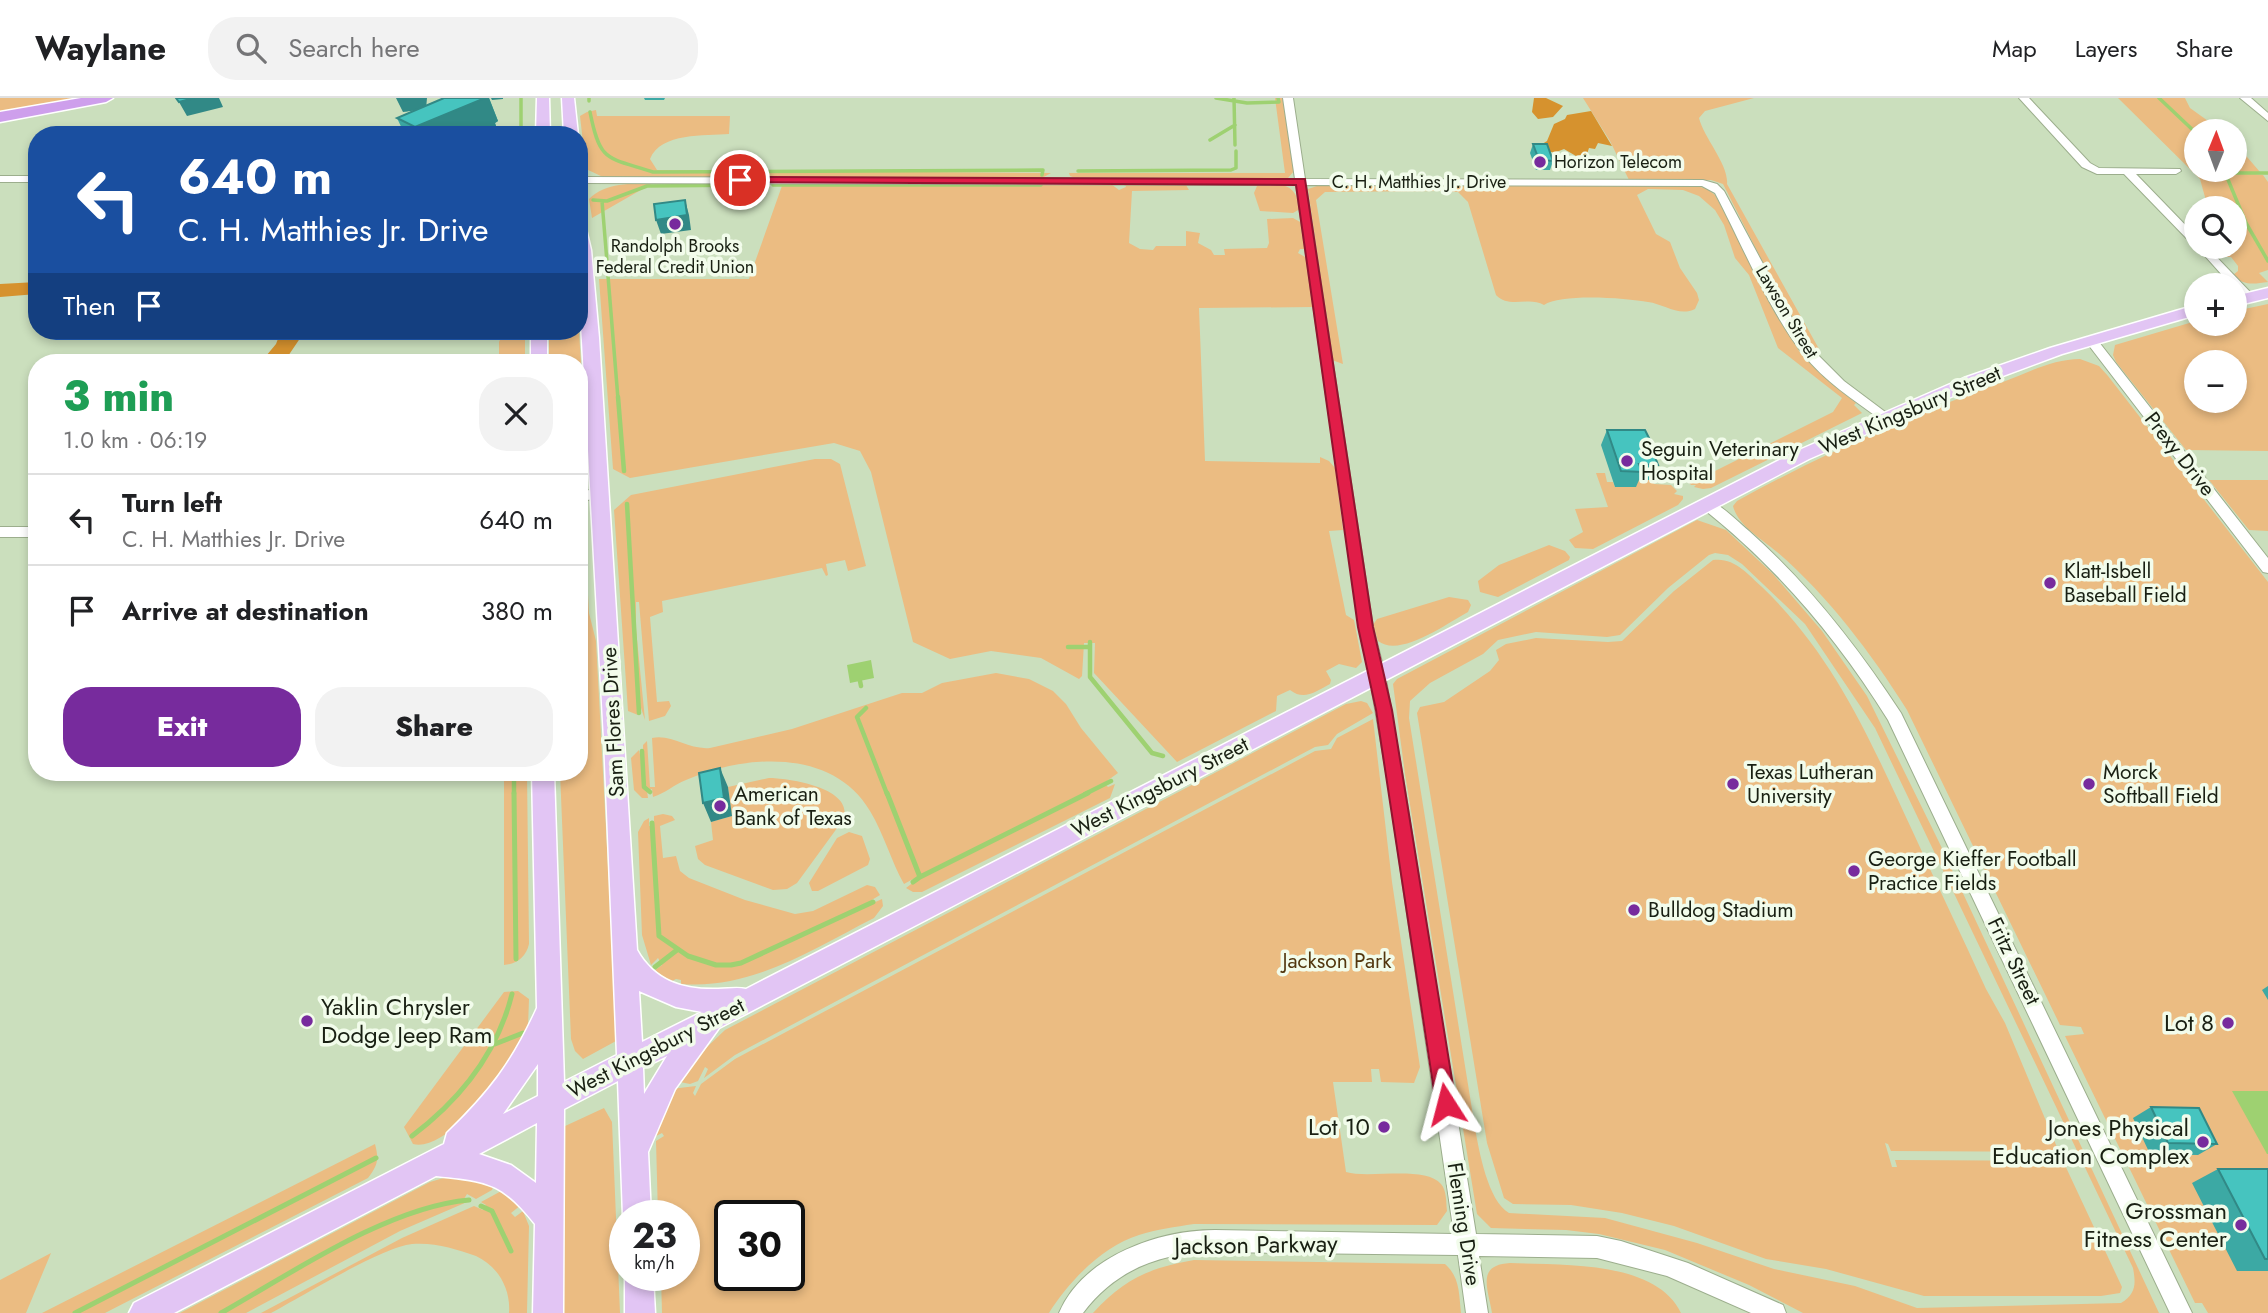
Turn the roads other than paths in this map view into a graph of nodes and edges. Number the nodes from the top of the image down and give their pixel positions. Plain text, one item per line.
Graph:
1 (106, 98) edge
2 (543, 98) edge
3 (568, 98) edge
4 (1288, 98) edge
5 (2024, 98) edge
6 (2245, 98) edge
7 (0, 117) edge
8 (2267, 117) edge
9 (543, 126) edge
10 (571, 126) edge
11 (2127, 171) junction
12 (2176, 172) dead end
13 (0, 178) edge
14 (28, 179) edge
15 (588, 180) edge
16 (1301, 182) junction
17 (1713, 186) joint
18 (2184, 230) edge
19 (2210, 259) edge
20 (2221, 273) edge
21 (2268, 293) edge
22 (2247, 298) edge
23 (588, 300) edge
24 (2184, 313) edge
25 (2091, 340) junction
26 (1886, 417) junction
27 (590, 495) edge
28 (1706, 504) junction
29 (0, 532) edge
30 (28, 532) edge
31 (2268, 568) edge
32 (1377, 674) junction
33 (543, 781) edge
34 (625, 953) junction
35 (754, 997) junction
36 (549, 1003) junction
37 (719, 1014) junction
38 (630, 1061) junction
39 (551, 1102) junction
40 (634, 1158) junction
41 (431, 1163) junction
42 (636, 1200) edge
43 (550, 1220) junction
44 (1466, 1244) junction
45 (639, 1291) edge
46 (144, 1313) edge
47 (548, 1313) edge
48 (640, 1313) edge
49 (1070, 1313) edge
50 (1477, 1313) edge
51 (1775, 1313) edge
52 (2181, 1313) edge

1 - 7 highway
2 - 9 main road
3 - 10 main road
4 - 16 street, Fleming Drive
5 - 11 street
6 - 8 street
11 - 12 street
11 - 18 street
13 - 14 street
15 - 16 street, C. H. Matthies Jr. Drive
16 - 17 street, C. H. Matthies Jr. Drive
16 - 32 street, Fleming Drive
17 - 26 street, Lawson Street
19 - 20 street
21 - 22 main road
23 - 27 main road, Sam Flores Drive
24 - 25 main road, West Kingsbury Street
25 - 26 main road, West Kingsbury Street
25 - 31 street, Prexy Drive
26 - 28 main road, West Kingsbury Street
27 - 34 main road, Sam Flores Drive
28 - 32 main road, West Kingsbury Street
28 - 52 street, Fritz Street
29 - 30 street
32 - 35 main road, West Kingsbury Street
32 - 44 street, Fleming Drive
33 - 36 main road
34 - 35 main road
34 - 38 main road, Sam Flores Drive
35 - 37 main road, West Kingsbury Street
36 - 39 main road
36 - 41 main road
37 - 38 main road, West Kingsbury Street
37 - 40 main road
38 - 39 main road, West Kingsbury Street
38 - 40 main road, Sam Flores Drive
39 - 41 main road, West Kingsbury Street
39 - 43 main road
40 - 42 main road, Sam Flores Drive
41 - 43 main road
41 - 46 main road, West Kingsbury Street
43 - 47 main road
44 - 49 street, Jackson Parkway
44 - 50 street, Fleming Drive
44 - 51 street, Jackson Parkway
45 - 48 main road

